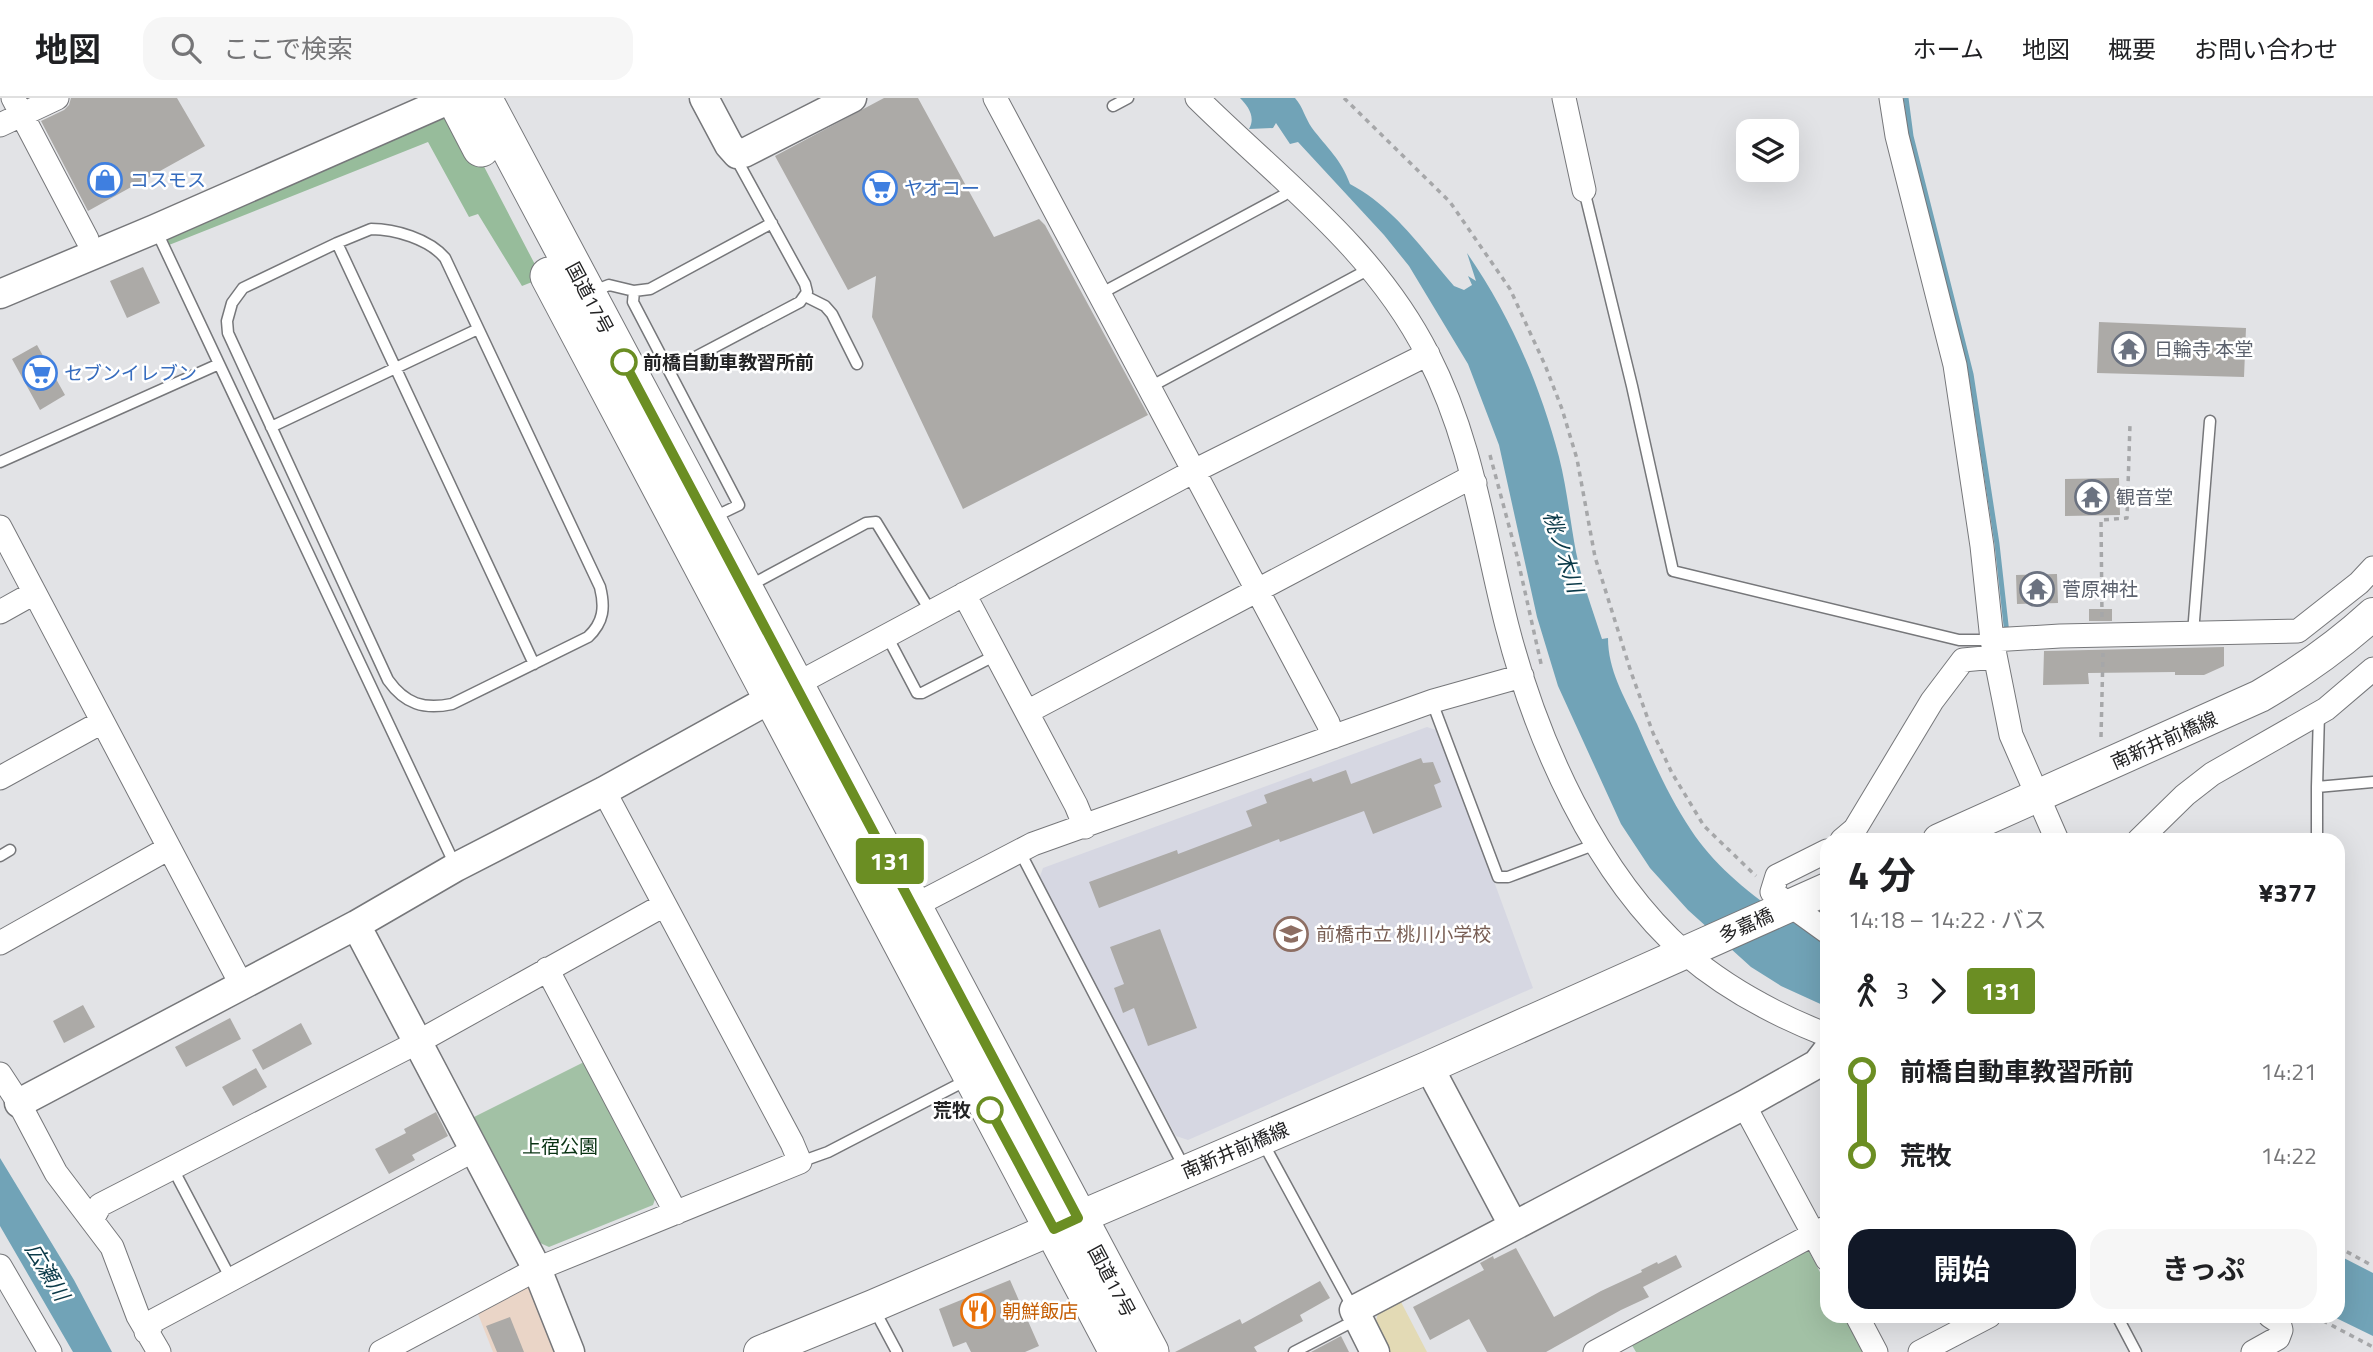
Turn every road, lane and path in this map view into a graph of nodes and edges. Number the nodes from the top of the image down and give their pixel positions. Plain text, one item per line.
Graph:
1 (57, 98) edge
2 (453, 98) edge
3 (483, 98) edge
4 (704, 98) edge
5 (852, 98) edge
6 (995, 98) edge
7 (1128, 98) edge
8 (1197, 98) edge
9 (1344, 98) edge
10 (1564, 98) edge
11 (1891, 98) edge
12 (17, 106) edge
13 (1113, 106) dead end
14 (0, 125) edge
15 (737, 153) junction
16 (1296, 190) junction
17 (1584, 190) joint
18 (772, 223) junction
19 (155, 229) junction
20 (87, 239) junction
21 (337, 243) junction
22 (1372, 270) junction
23 (0, 275) edge
24 (634, 291) junction
25 (0, 294) edge
26 (588, 294) junction
27 (1100, 294) junction
28 (805, 296) junction
29 (478, 329) junction
30 (1428, 354) junction
31 (219, 364) junction
32 (857, 364) dead end
33 (395, 369) junction
34 (669, 371) junction
35 (1150, 387) junction
36 (2210, 421) dead end
37 (2130, 424) dead end
38 (271, 428) junction
39 (1486, 443) dead end
40 (0, 462) edge
41 (1194, 471) junction
42 (1475, 482) junction
43 (708, 520) junction
44 (0, 527) edge
45 (2373, 568) edge
46 (744, 588) junction
47 (1257, 590) junction
48 (34, 593) junction
49 (964, 594) junction
50 (0, 612) edge
51 (931, 612) junction
52 (2373, 614) edge
53 (2193, 633) junction
54 (2102, 635) junction
55 (887, 636) junction
56 (1993, 649) junction
57 (996, 655) junction
58 (534, 664) junction
59 (2373, 669) edge
60 (1533, 674) junction
61 (784, 691) junction
62 (1432, 702) junction
63 (1027, 712) junction
64 (2319, 713) junction
65 (102, 722) junction
66 (1333, 737) junction
67 (2102, 737) dead end
68 (0, 778) edge
69 (2373, 782) edge
70 (2317, 787) junction
71 (604, 791) junction
72 (2037, 797) junction
73 (1085, 827) junction
74 (1850, 833) edge
75 (1955, 833) edge
76 (2054, 833) edge
77 (2146, 833) edge
78 (2317, 833) edge
79 (1598, 846) junction
80 (169, 848) junction
81 (1019, 850) junction
82 (1820, 854) edge
83 (456, 867) junction
84 (1820, 891) edge
85 (1782, 902) junction
86 (664, 905) junction
87 (914, 905) junction
88 (356, 925) junction
89 (1820, 927) edge
90 (0, 943) edge
91 (1697, 947) junction
92 (547, 969) junction
93 (241, 984) junction
94 (1820, 1032) edge
95 (418, 1042) junction
96 (1820, 1059) edge
97 (1429, 1067) junction
98 (0, 1074) edge
99 (973, 1078) junction
100 (1744, 1105) junction
101 (10, 1106) edge
102 (1261, 1138) junction
103 (474, 1150) junction
104 (800, 1162) junction
105 (172, 1167) junction
106 (1186, 1171) junction
107 (676, 1213) junction
108 (92, 1220) junction
109 (1066, 1224) junction
110 (1513, 1225) junction
111 (1820, 1229) edge
112 (1820, 1232) edge
113 (2345, 1251) edge
114 (0, 1266) edge
115 (2373, 1266) edge
116 (537, 1269) junction
117 (232, 1279) junction
118 (873, 1306) junction
119 (1354, 1310) junction
120 (1861, 1323) edge
121 (1976, 1323) edge
122 (2121, 1323) edge
123 (2279, 1323) edge
124 (2327, 1323) edge
125 (146, 1332) junction
126 (2373, 1347) edge
127 (50, 1352) edge
128 (159, 1352) edge
129 (381, 1352) edge
130 (570, 1352) edge
131 (760, 1352) edge
132 (897, 1352) edge
133 (1118, 1352) edge
134 (1150, 1352) edge
135 (1294, 1352) edge
136 (1375, 1352) edge
137 (1595, 1352) edge
138 (1877, 1352) edge
139 (1920, 1352) edge
140 (2136, 1352) edge
141 (2253, 1352) edge

1 - 12 street
2 - 19 street
2 - 20 street
2 - 61 highway, 国道17号
3 - 26 highway, 国道17号
4 - 15 street
5 - 15 street
6 - 27 street
7 - 13 lane
8 - 16 street
9 - 85 path
10 - 17 street
11 - 56 street
12 - 14 street
12 - 20 street
15 - 18 lane
16 - 22 street
16 - 27 lane
17 - 56 lane
18 - 24 lane
18 - 28 lane
19 - 25 street
19 - 31 lane
20 - 23 street
21 - 29 lane
21 - 33 lane
21 - 38 lane
22 - 30 street
22 - 35 lane
24 - 26 lane
24 - 34 lane
26 - 43 highway, 国道17号
27 - 35 street
28 - 32 lane
28 - 34 lane
29 - 33 lane
29 - 58 lane
30 - 41 street
30 - 42 street
31 - 40 lane
31 - 83 lane
33 - 38 lane
33 - 58 lane
34 - 43 lane
35 - 41 street
36 - 53 lane
37 - 54 path
38 - 58 lane
39 - 60 path
41 - 47 street
41 - 49 street
42 - 47 street
42 - 60 street
43 - 46 highway, 国道17号
44 - 48 street
45 - 53 street
46 - 51 lane
46 - 61 highway, 国道17号
47 - 63 street
47 - 66 street
48 - 50 street
48 - 65 street
49 - 51 street
49 - 57 street
51 - 55 street
52 - 72 main road, 南新井前橋線
53 - 54 street
54 - 56 street
54 - 67 path
55 - 57 lane
55 - 61 street
56 - 72 street
56 - 74 street
57 - 63 street
59 - 64 street
60 - 62 street
60 - 79 street
61 - 71 street
61 - 87 highway, 国道17号
61 - 99 highway, 国道17号
62 - 66 street
62 - 79 lane
63 - 73 street
64 - 70 lane
64 - 77 street
65 - 68 street
65 - 80 street
66 - 73 street
69 - 70 lane
70 - 78 lane
71 - 83 street
71 - 86 street
72 - 75 main road, 南新井前橋線
72 - 76 street
73 - 81 street
79 - 91 street
80 - 90 street
80 - 93 street
81 - 87 street
81 - 106 lane
82 - 85 street
83 - 88 street
84 - 85 main road
85 - 89 street
85 - 91 main road, 多嘉橋
86 - 92 street
86 - 104 street
87 - 109 highway, 国道17号
88 - 93 street
88 - 95 street
91 - 94 street
91 - 97 main road, 南新井前橋線
92 - 95 street
92 - 107 street
93 - 101 street
95 - 103 street
95 - 105 street
96 - 100 street
97 - 102 main road, 南新井前橋線
97 - 110 street
98 - 101 street
99 - 104 lane
99 - 109 highway, 国道17号
100 - 110 street
100 - 111 street
101 - 108 street
102 - 106 main road, 南新井前橋線
102 - 119 lane
103 - 116 street
103 - 117 street
104 - 107 street
105 - 108 street
105 - 117 lane
106 - 109 main road, 南新井前橋線
107 - 116 street
108 - 125 street
109 - 118 main road, 南新井前橋線
109 - 133 highway, 国道17号
109 - 134 highway, 国道17号
110 - 119 street
112 - 137 street
113 - 115 path
114 - 127 street
116 - 129 street
116 - 130 street
117 - 125 street
118 - 131 main road, 南新井前橋線
118 - 132 lane
119 - 135 lane
119 - 136 street
120 - 138 street
121 - 139 street
122 - 140 lane
123 - 141 street
124 - 126 path
125 - 128 street

